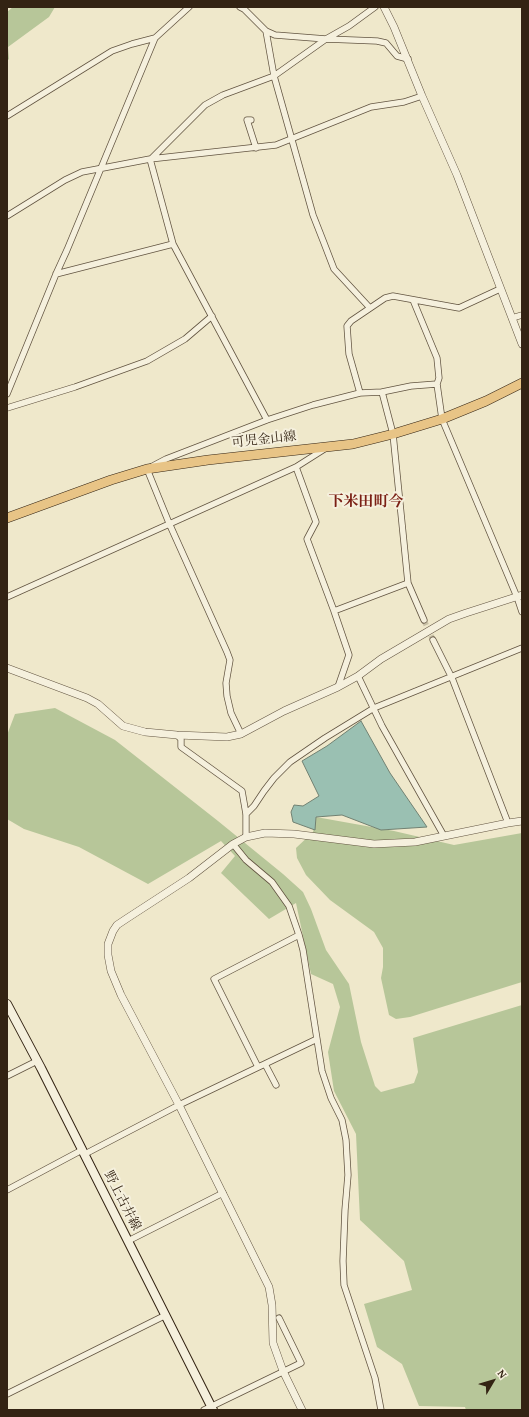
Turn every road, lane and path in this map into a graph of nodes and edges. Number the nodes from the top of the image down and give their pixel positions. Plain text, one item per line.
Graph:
1 (189, 7) edge
2 (240, 7) edge
3 (375, 7) edge
4 (384, 7) edge
5 (266, 31) junction
6 (155, 38) junction
7 (326, 39) junction
8 (408, 59) junction
9 (274, 76) junction
10 (422, 96) junction
11 (7, 116) edge
12 (251, 120) dead end
13 (293, 139) junction
14 (256, 148) junction
15 (150, 160) junction
16 (101, 169) junction
17 (7, 216) edge
18 (173, 244) junction
19 (56, 274) junction
20 (500, 289) junction
21 (413, 300) junction
22 (370, 308) junction
23 (522, 315) edge
24 (212, 316) junction
25 (512, 318) junction
26 (522, 344) edge
27 (437, 384) junction
28 (522, 384) edge
29 (382, 392) junction
30 (360, 393) junction
31 (7, 394) edge
32 (7, 408) edge
33 (442, 419) junction
34 (267, 420) junction
35 (393, 434) junction
36 (329, 446) junction
37 (296, 467) junction
38 (147, 470) junction
39 (7, 518) edge
40 (169, 523) junction
41 (408, 583) junction
42 (520, 596) edge
43 (7, 597) edge
44 (334, 610) junction
45 (522, 612) edge
46 (424, 620) tunnel mouth
47 (433, 640) tunnel mouth
48 (522, 648) edge
49 (7, 668) edge
50 (358, 676) junction
51 (452, 678) junction
52 (338, 687) junction
53 (374, 708) junction
54 (242, 734) junction
55 (177, 735) junction
56 (246, 814) junction
57 (522, 821) edge
58 (508, 823) junction
59 (444, 836) junction
60 (246, 837) junction
61 (233, 844) junction
62 (299, 935) junction
63 (7, 1004) edge
64 (317, 1040) junction
65 (37, 1061) junction
66 (265, 1064) junction
67 (258, 1067) junction
68 (7, 1076) edge
69 (276, 1086) dead end
70 (179, 1105) junction
71 (84, 1152) junction
72 (7, 1190) edge
73 (222, 1193) junction
74 (128, 1241) junction
75 (166, 1315) junction
76 (279, 1318) dead end
77 (283, 1371) junction
78 (7, 1394) edge
79 (209, 1409) edge
80 (302, 1410) edge
81 (381, 1410) edge

1 - 6 street
2 - 5 street
3 - 7 street
4 - 8 street
5 - 7 street
5 - 9 street
6 - 11 street
6 - 16 street
7 - 8 street
7 - 9 street
8 - 10 street
9 - 13 street
9 - 15 street
10 - 13 street
10 - 20 street
12 - 14 street
13 - 14 street
13 - 22 street
14 - 15 street
15 - 16 street
15 - 18 street
16 - 17 street
16 - 19 street
18 - 19 street
18 - 24 street
19 - 31 street
20 - 21 street
20 - 25 street
21 - 22 street
21 - 27 street
22 - 30 street
23 - 25 street
24 - 32 street
24 - 34 street
25 - 26 street
27 - 29 street
27 - 33 street
28 - 33 main road, 可児金山線
29 - 30 street
29 - 35 street
30 - 34 street
33 - 35 main road, 可児金山線
33 - 42 street
34 - 38 street
35 - 36 main road, 可児金山線
35 - 41 street
36 - 37 street
36 - 38 main road, 可児金山線
37 - 40 street
37 - 44 street
38 - 39 main road, 可児金山線
38 - 40 street
40 - 43 street
40 - 54 street
41 - 44 street
41 - 46 street
42 - 45 street
42 - 50 street
44 - 52 street
47 - 51 street
48 - 51 street
49 - 55 street
50 - 52 street
50 - 53 street
51 - 53 street
51 - 58 street
52 - 54 street
53 - 56 street
53 - 59 street
54 - 55 street
55 - 56 street
56 - 60 street
57 - 58 street
58 - 59 street
59 - 60 street
60 - 61 street
61 - 62 street
61 - 70 street
62 - 64 street
62 - 67 street
63 - 65 main road, 野上古井線
64 - 66 street
64 - 81 street
65 - 68 street
65 - 71 main road, 野上古井線
66 - 67 street
66 - 69 street
67 - 70 street
70 - 71 street
70 - 73 street
71 - 72 street
71 - 74 main road, 野上古井線
73 - 74 street
73 - 77 street
74 - 75 main road, 野上古井線
75 - 78 street
75 - 79 main road, 野上古井線
76 - 77 street
77 - 79 street
77 - 80 street

